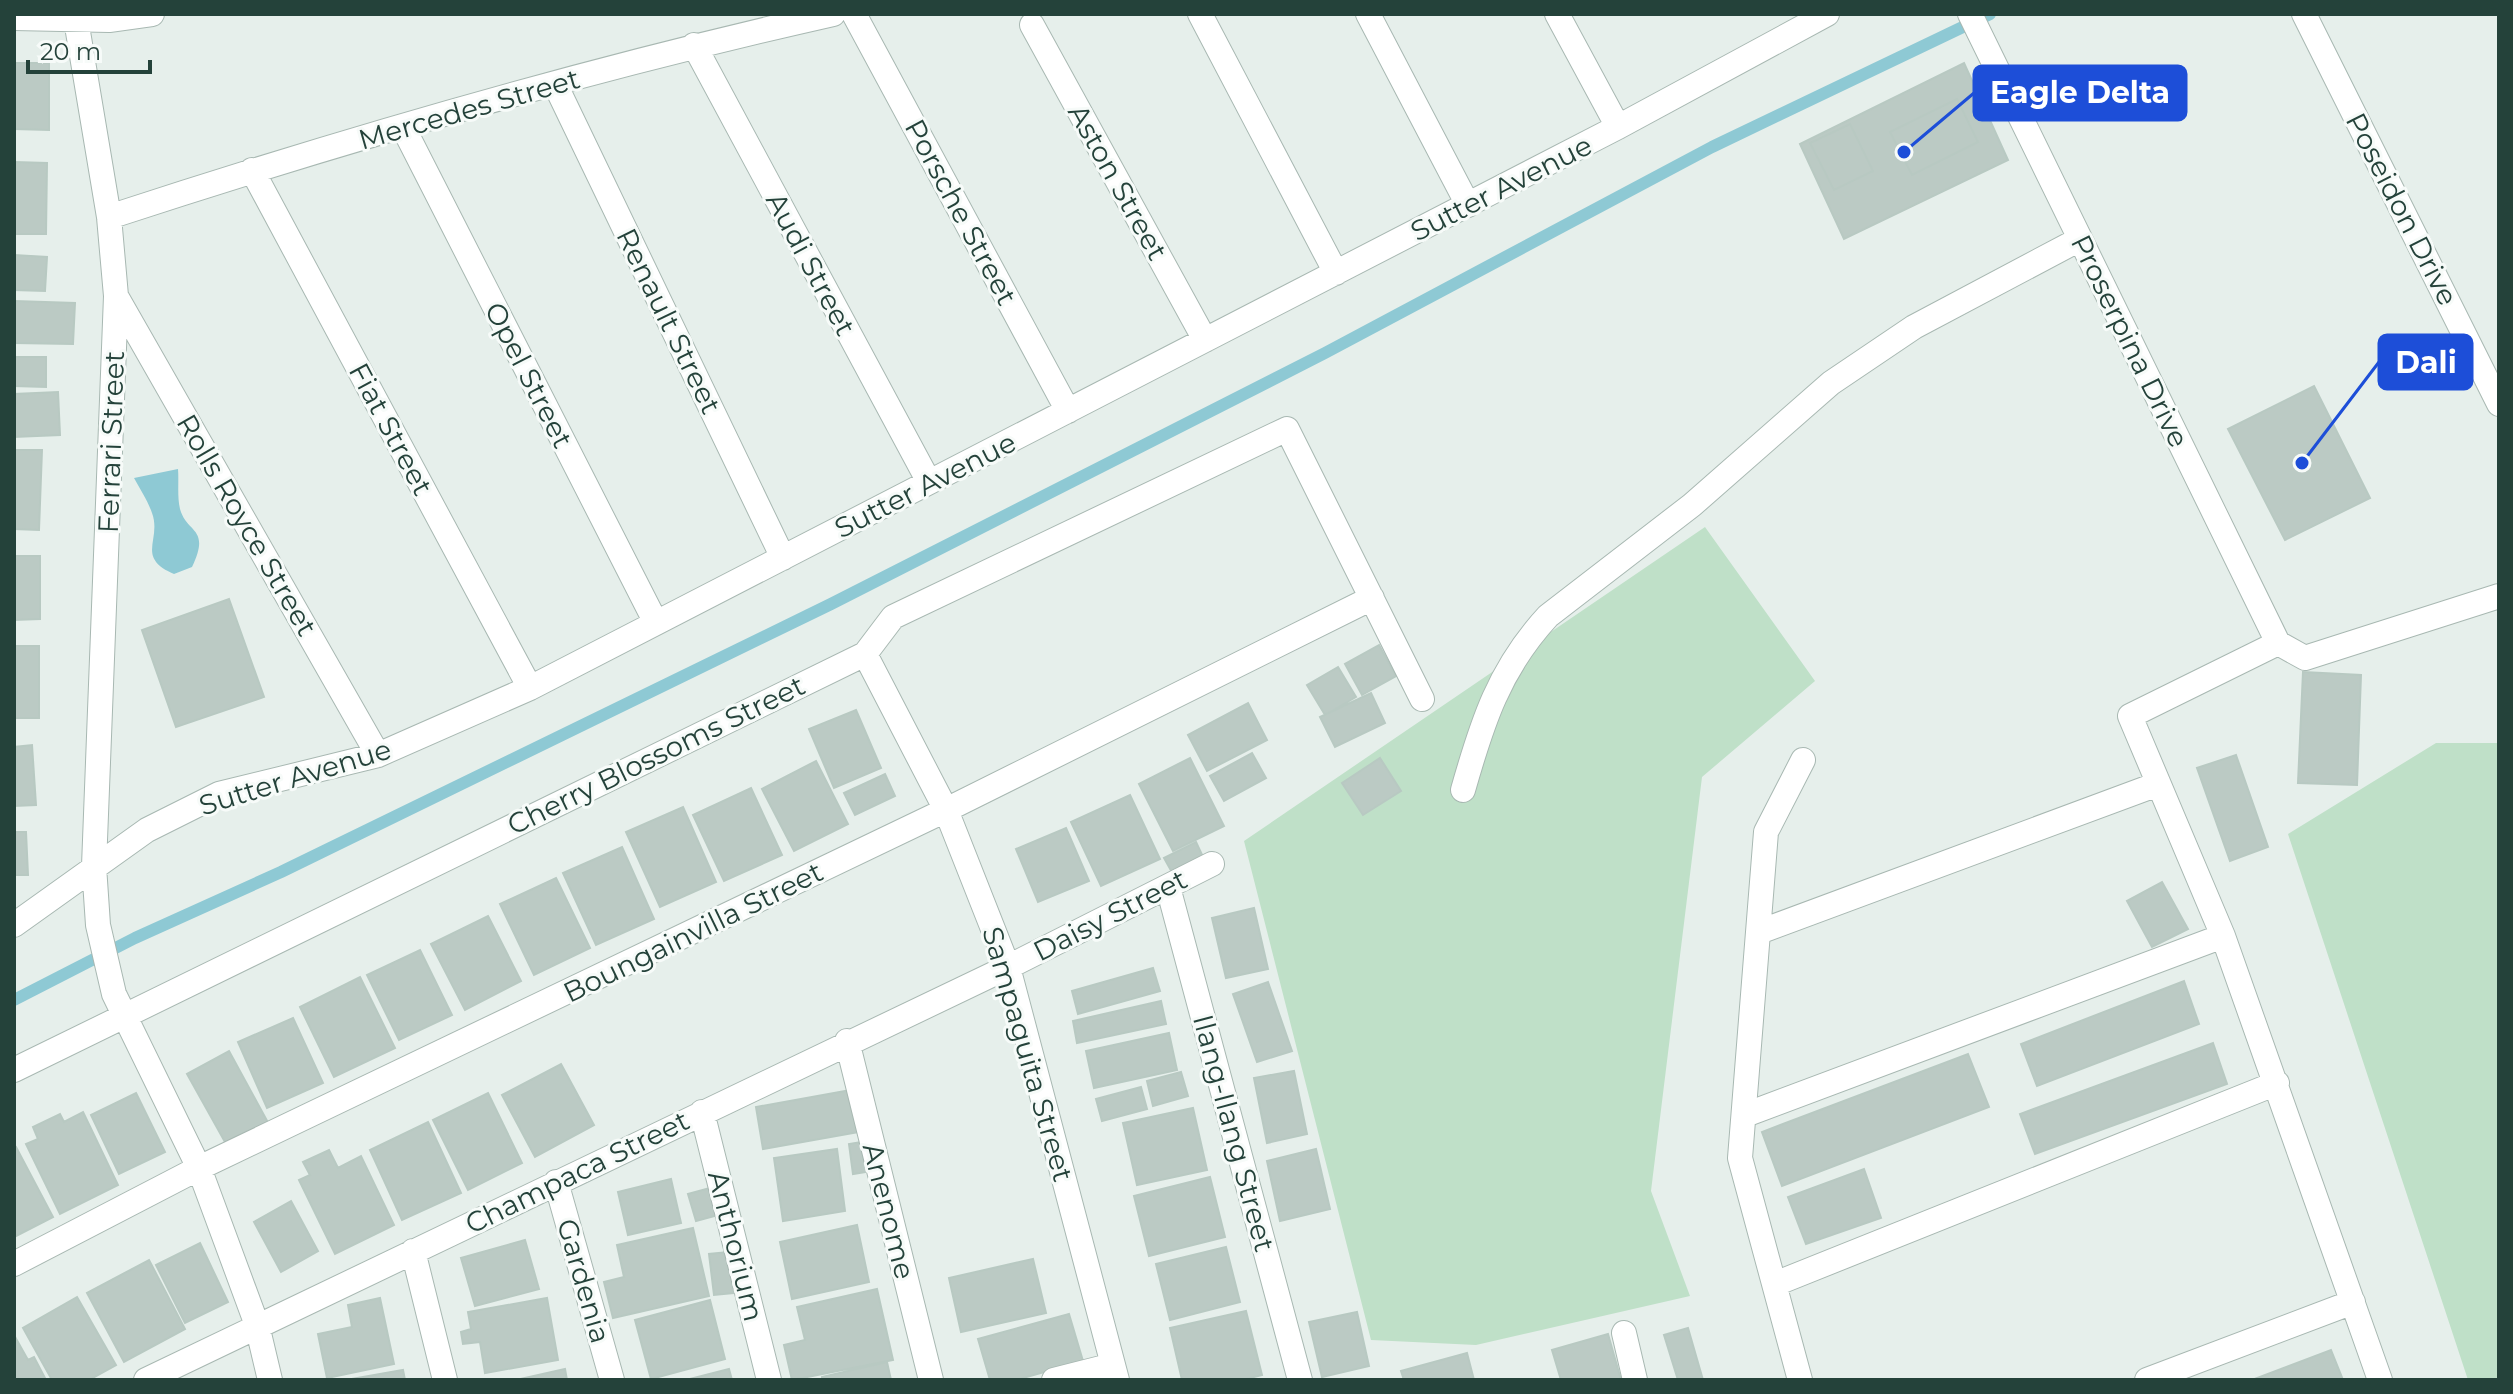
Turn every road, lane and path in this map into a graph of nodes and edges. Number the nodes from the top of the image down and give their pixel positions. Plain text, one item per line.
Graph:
1 (152, 14) edge
2 (833, 14) edge
3 (854, 14) edge
4 (1200, 14) edge
5 (1368, 14) edge
6 (1557, 14) edge
7 (1827, 14) edge
8 (1970, 14) edge
9 (2304, 14) edge
10 (75, 17) edge
11 (14, 18) edge
12 (1032, 25) dead end
13 (694, 45) junction
14 (555, 84) junction
15 (403, 127) junction
16 (1618, 127) junction
17 (252, 170) junction
18 (1468, 205) junction
19 (109, 217) junction
20 (2080, 239) junction
21 (1336, 273) junction
22 (116, 296) junction
23 (1205, 340) junction
24 (2499, 404) edge
25 (1068, 411) junction
26 (929, 482) junction
27 (783, 558) junction
28 (2499, 596) edge
29 (1372, 598) junction
30 (656, 623) junction
31 (2278, 643) junction
32 (865, 654) junction
33 (530, 688) junction
34 (1422, 699) dead end
35 (378, 755) junction
36 (1803, 760) dead end
37 (2158, 784) junction
38 (1463, 790) dead end
39 (946, 810) junction
40 (1212, 864) dead end
41 (94, 866) junction
42 (1168, 887) junction
43 (14, 925) edge
44 (1759, 932) junction
45 (2223, 936) junction
46 (1008, 967) junction
47 (122, 1018) junction
48 (847, 1041) junction
49 (14, 1070) edge
50 (2277, 1083) junction
51 (702, 1112) junction
52 (1745, 1115) junction
53 (199, 1168) junction
54 (556, 1182) junction
55 (413, 1251) junction
56 (14, 1264) edge
57 (1775, 1284) junction
58 (2353, 1302) junction
59 (257, 1325) junction
60 (1624, 1333) dead end
61 (1115, 1373) edge
62 (146, 1380) edge
63 (270, 1380) edge
64 (445, 1380) edge
65 (612, 1380) edge
66 (769, 1380) edge
67 (931, 1380) edge
68 (1054, 1380) edge
69 (1300, 1380) edge
70 (1635, 1380) edge
71 (1800, 1380) edge
72 (2147, 1380) edge
73 (2380, 1380) edge

1 - 10 street
2 - 13 street, Mercedes Street
3 - 25 street, Porsche Street
4 - 21 street
5 - 18 street
6 - 16 street
7 - 16 street, Sutter Avenue
8 - 20 street, Proserpina Drive
9 - 24 street, Poseidon Drive
10 - 11 street
10 - 19 street, Ferrari Street
12 - 23 street, Aston Street
13 - 14 street, Mercedes Street
13 - 26 street, Audi Street
14 - 15 street, Mercedes Street
14 - 27 street, Renault Street
15 - 17 street, Mercedes Street
15 - 30 street, Opel Street
16 - 18 street, Sutter Avenue
17 - 19 street, Mercedes Street
17 - 33 street, Fiat Street
18 - 21 street, Sutter Avenue
19 - 22 street, Ferrari Street
20 - 31 street, Proserpina Drive
20 - 38 street
21 - 23 street, Sutter Avenue
22 - 35 street, Rolls Royce Street
22 - 41 street, Ferrari Street
23 - 25 street, Sutter Avenue
25 - 26 street, Sutter Avenue
26 - 27 street, Sutter Avenue
27 - 30 street, Sutter Avenue
28 - 31 street
29 - 32 street, Cherry Blossoms Street
29 - 34 street
29 - 39 street, Boungainvilla Street
30 - 33 street, Sutter Avenue
31 - 37 street
32 - 39 street, Sampaguita Street
32 - 47 street, Cherry Blossoms Street
33 - 35 street, Sutter Avenue
35 - 41 street, Sutter Avenue
36 - 44 street
37 - 44 street
37 - 45 street
39 - 46 street, Sampaguita Street
39 - 53 street, Boungainvilla Street
40 - 42 street, Daisy Street
41 - 43 street, Sutter Avenue
41 - 47 street, Ferrari Street
42 - 46 street, Daisy Street
42 - 69 street, Ilang-Ilang Street
44 - 52 street
45 - 50 street
45 - 52 street
46 - 48 street, Champaca Street
46 - 61 street, Sampaguita Street
47 - 49 street, Cherry Blossoms Street
47 - 53 street, Ferrari Street
48 - 51 street, Champaca Street
48 - 67 street, Anenome
50 - 57 street
50 - 58 street
51 - 54 street, Champaca Street
51 - 66 street, Anthorium
52 - 57 street
53 - 56 street, Boungainvilla Street
53 - 59 street, Ferrari Street
54 - 55 street, Champaca Street
54 - 65 street, Gardenia
55 - 59 street, Champaca Street
55 - 64 street
57 - 71 street
58 - 72 street
58 - 73 street
59 - 62 street, Champaca Street
59 - 63 street, Ferrari Street
60 - 70 street
61 - 68 street

